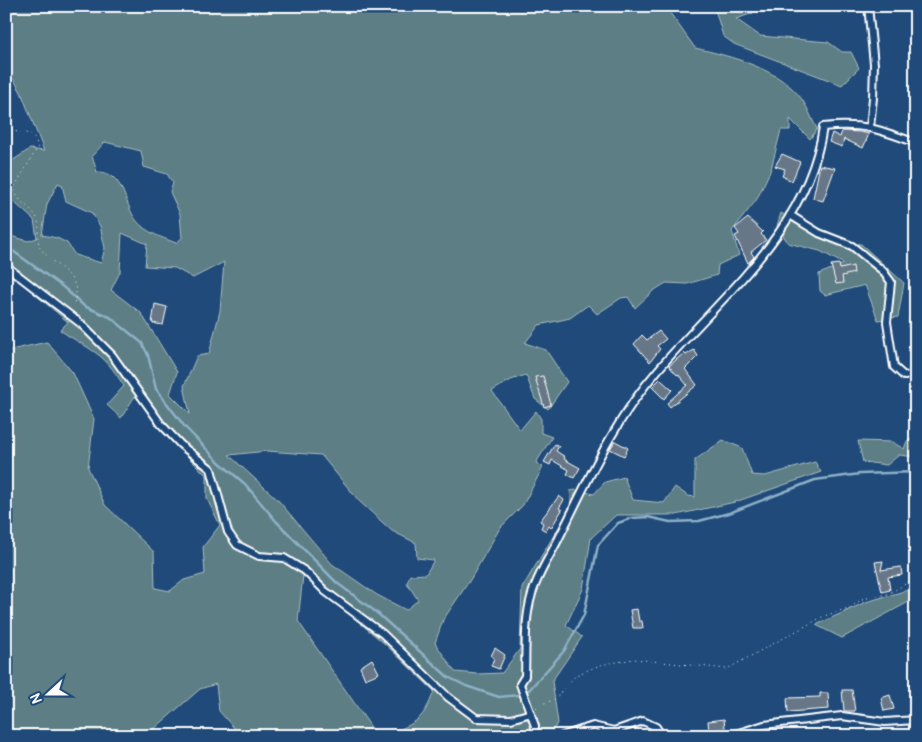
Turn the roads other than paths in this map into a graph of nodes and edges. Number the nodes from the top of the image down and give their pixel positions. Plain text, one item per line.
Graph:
1 (868, 6) edge
2 (870, 127) junction
3 (916, 143) edge
4 (790, 215) junction
5 (6, 266) edge
6 (916, 375) edge
7 (531, 713) junction
8 (916, 720) edge
9 (534, 736) edge
10 (562, 736) edge
11 (662, 736) edge
12 (729, 736) edge

1 - 2 street
2 - 3 street
2 - 4 street
4 - 6 street
4 - 7 street
5 - 7 street
7 - 9 street
8 - 12 street
10 - 11 street

